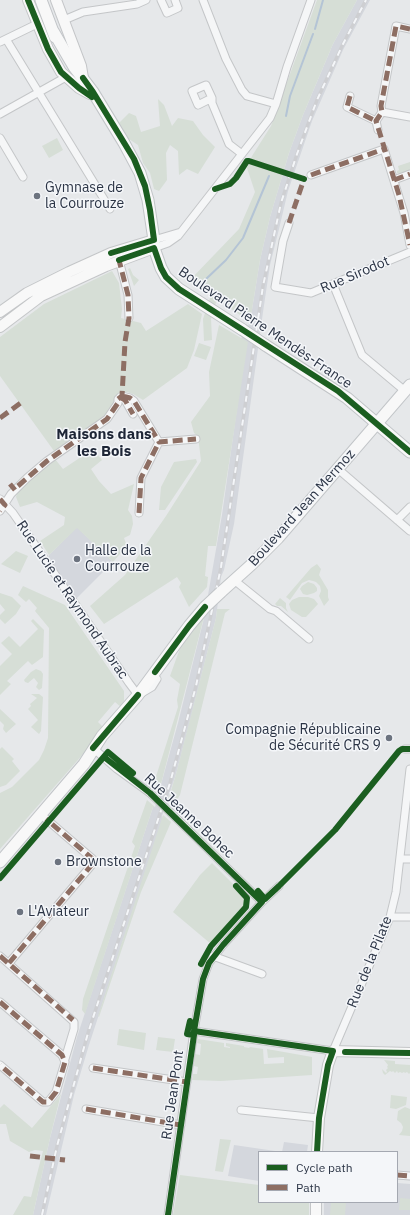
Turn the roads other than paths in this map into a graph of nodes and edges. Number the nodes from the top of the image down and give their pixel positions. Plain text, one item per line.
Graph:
1 (28, 0) edge
2 (41, 0) edge
3 (56, 0) edge
4 (146, 0) edge
5 (175, 0) edge
6 (203, 0) edge
7 (311, 0) edge
8 (164, 1) edge
9 (64, 20) junction
10 (37, 24) junction
11 (410, 29) edge
12 (53, 32) junction
13 (3, 40) edge
14 (66, 77) junction
15 (82, 78) junction
16 (39, 92) junction
17 (90, 94) junction
18 (350, 96) dead end
19 (212, 98) dead end
20 (276, 104) junction
21 (102, 107) junction
22 (382, 112) junction
23 (0, 114) edge
24 (410, 117) edge
25 (376, 122) junction
26 (378, 130) dead end
27 (0, 138) edge
28 (242, 154) junction
29 (410, 174) edge
30 (311, 175) dead end
31 (23, 177) dead end
32 (394, 180) junction
33 (110, 209) dead end
34 (407, 222) edge
35 (289, 223) dead end
36 (154, 244) junction
37 (410, 245) edge
38 (410, 252) edge
39 (119, 260) junction
40 (333, 284) junction
41 (0, 312) edge
42 (129, 318) dead end
43 (0, 327) edge
44 (408, 388) edge
45 (121, 396) junction
46 (133, 414) dead end
47 (377, 424) junction
48 (196, 439) dead end
49 (159, 442) junction
50 (410, 452) edge
51 (338, 469) junction
52 (2, 505) edge
53 (410, 507) edge
54 (138, 513) dead end
55 (397, 520) junction
56 (410, 531) edge
57 (234, 580) junction
58 (309, 639) dead end
59 (176, 645) junction
60 (157, 679) junction
61 (138, 695) junction
62 (119, 727) junction
63 (96, 750) junction
64 (410, 769) edge
65 (45, 818) junction
66 (401, 859) junction
67 (410, 859) edge
68 (0, 862) edge
69 (0, 870) edge
70 (279, 886) dead end
71 (262, 902) junction
72 (390, 917) junction
73 (410, 917) edge
74 (0, 956) edge
75 (213, 956) junction
76 (9, 964) junction
77 (262, 974) dead end
78 (0, 1002) edge
79 (194, 1031) junction
80 (334, 1051) junction
81 (410, 1053) edge
82 (65, 1060) junction
83 (0, 1065) edge
84 (93, 1068) dead end
85 (187, 1082) junction
86 (86, 1109) dead end
87 (241, 1110) dead end
88 (319, 1118) junction
89 (181, 1125) junction
90 (317, 1151) edge
91 (398, 1175) edge
92 (410, 1176) edge
93 (316, 1203) edge
94 (168, 1215) edge
95 (316, 1215) edge

1 - 10 main road
2 - 12 main road
3 - 9 main road
4 - 9 street
5 - 8 street
6 - 20 street
7 - 20 street
9 - 15 main road
10 - 13 street
10 - 14 main road
11 - 22 street
12 - 15 main road
12 - 17 main road
13 - 16 street
14 - 16 street
14 - 17 main road
15 - 21 main road
16 - 23 street
16 - 33 street
17 - 21 main road
18 - 25 street
19 - 28 street
20 - 28 street
21 - 36 main road, Boulevard Pierre Mendès-France
22 - 24 street
22 - 25 street
25 - 26 street
27 - 31 street
28 - 36 street
29 - 32 street
30 - 32 street
32 - 34 street
34 - 37 street
35 - 40 street, Rue Sirodot
36 - 39 main road
36 - 41 main road
36 - 47 main road, Boulevard Pierre Mendès-France, bridge
38 - 40 street, Rue Sirodot
39 - 42 street
39 - 43 main road
40 - 44 street
44 - 47 main road, Boulevard Jean Mermoz
45 - 46 street
45 - 49 street
45 - 52 street
47 - 50 main road, Boulevard Pierre Mendès-France
47 - 51 main road, Boulevard Jean Mermoz
48 - 49 street
49 - 54 street
51 - 55 street
51 - 57 main road, Boulevard Jean Mermoz
52 - 61 street, Rue Lucie et Raymond Aubrac
53 - 55 street
55 - 56 street
57 - 58 street
57 - 59 main road, Boulevard Jean Mermoz, bridge
59 - 60 main road, Boulevard Jean Mermoz
59 - 61 main road, Boulevard Jean Mermoz
60 - 61 street, Boulevard Jean Mermoz
60 - 62 main road, Boulevard Jean Mermoz
61 - 62 street, Boulevard Jean Mermoz
61 - 63 main road, Boulevard Jean Mermoz
62 - 63 main road, Boulevard Jean Mermoz
63 - 65 main road, Boulevard Jean Mermoz
63 - 68 main road, Boulevard Jean Mermoz
63 - 71 street, Rue Jeanne Bohec, bridge
64 - 66 street, Rue de la Pilate
65 - 69 main road, Boulevard Jean Mermoz
65 - 76 street
66 - 67 street
66 - 72 street, Rue de la Pilate
70 - 71 street, Rue Jean Pont
71 - 75 street, Rue Jean Pont
72 - 73 street
72 - 80 street, Rue de la Pilate
74 - 76 street
75 - 77 street
75 - 79 street, Rue Jean Pont
76 - 82 street
78 - 82 street
79 - 80 street
79 - 85 street, Rue Jean Pont
80 - 81 main road
80 - 88 main road, Rue de la Pilate
82 - 83 street
84 - 85 street
85 - 89 street, Rue Jean Pont
86 - 89 street
87 - 88 street
88 - 90 main road, Rue de la Pilate
89 - 94 street, Rue Jean Pont
91 - 92 street
93 - 95 main road

